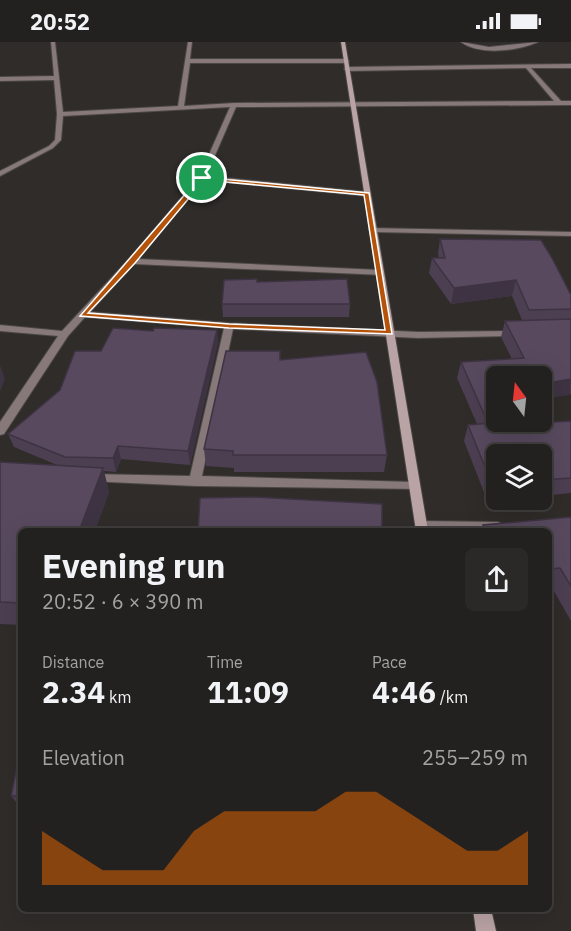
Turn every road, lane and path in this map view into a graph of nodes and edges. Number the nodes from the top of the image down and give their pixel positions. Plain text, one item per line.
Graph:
1 (53, 42) edge
2 (190, 42) edge
3 (343, 42) edge
4 (463, 42) edge
5 (536, 42) edge
6 (187, 61) junction
7 (347, 65) junction
8 (571, 66) edge
9 (528, 68) junction
10 (58, 78) junction
11 (0, 79) edge
12 (559, 102) junction
13 (571, 102) edge
14 (353, 104) junction
15 (234, 105) junction
16 (181, 107) junction
17 (60, 114) junction
18 (1, 172) edge
19 (202, 178) junction
20 (367, 194) junction
21 (373, 230) junction
22 (571, 234) edge
23 (132, 261) junction
24 (380, 273) junction
25 (82, 314) junction
26 (229, 326) junction
27 (0, 328) edge
28 (390, 332) junction
29 (529, 332) edge
30 (64, 334) junction
31 (0, 431) edge
32 (80, 477) edge
33 (195, 482) junction
34 (414, 486) junction
35 (510, 527) edge
36 (421, 528) edge
37 (483, 912) edge
38 (486, 931) edge

1 - 10 street
2 - 6 street
3 - 7 main road
4 - 5 street
6 - 7 street
6 - 16 street
7 - 9 street
7 - 14 main road
8 - 9 street
9 - 12 street
10 - 11 street
10 - 17 street
12 - 13 street
12 - 14 street
14 - 15 street
14 - 20 main road
15 - 16 street
15 - 19 street
16 - 17 street
17 - 18 street
19 - 20 street
19 - 23 street
20 - 21 main road
21 - 22 street
21 - 24 main road
23 - 24 street
23 - 25 street
24 - 28 main road
25 - 26 street
25 - 30 street
26 - 28 street
26 - 33 street
27 - 30 street
28 - 29 street
28 - 34 main road
30 - 31 street
32 - 33 street
33 - 34 street
34 - 36 main road
35 - 36 street
37 - 38 main road

